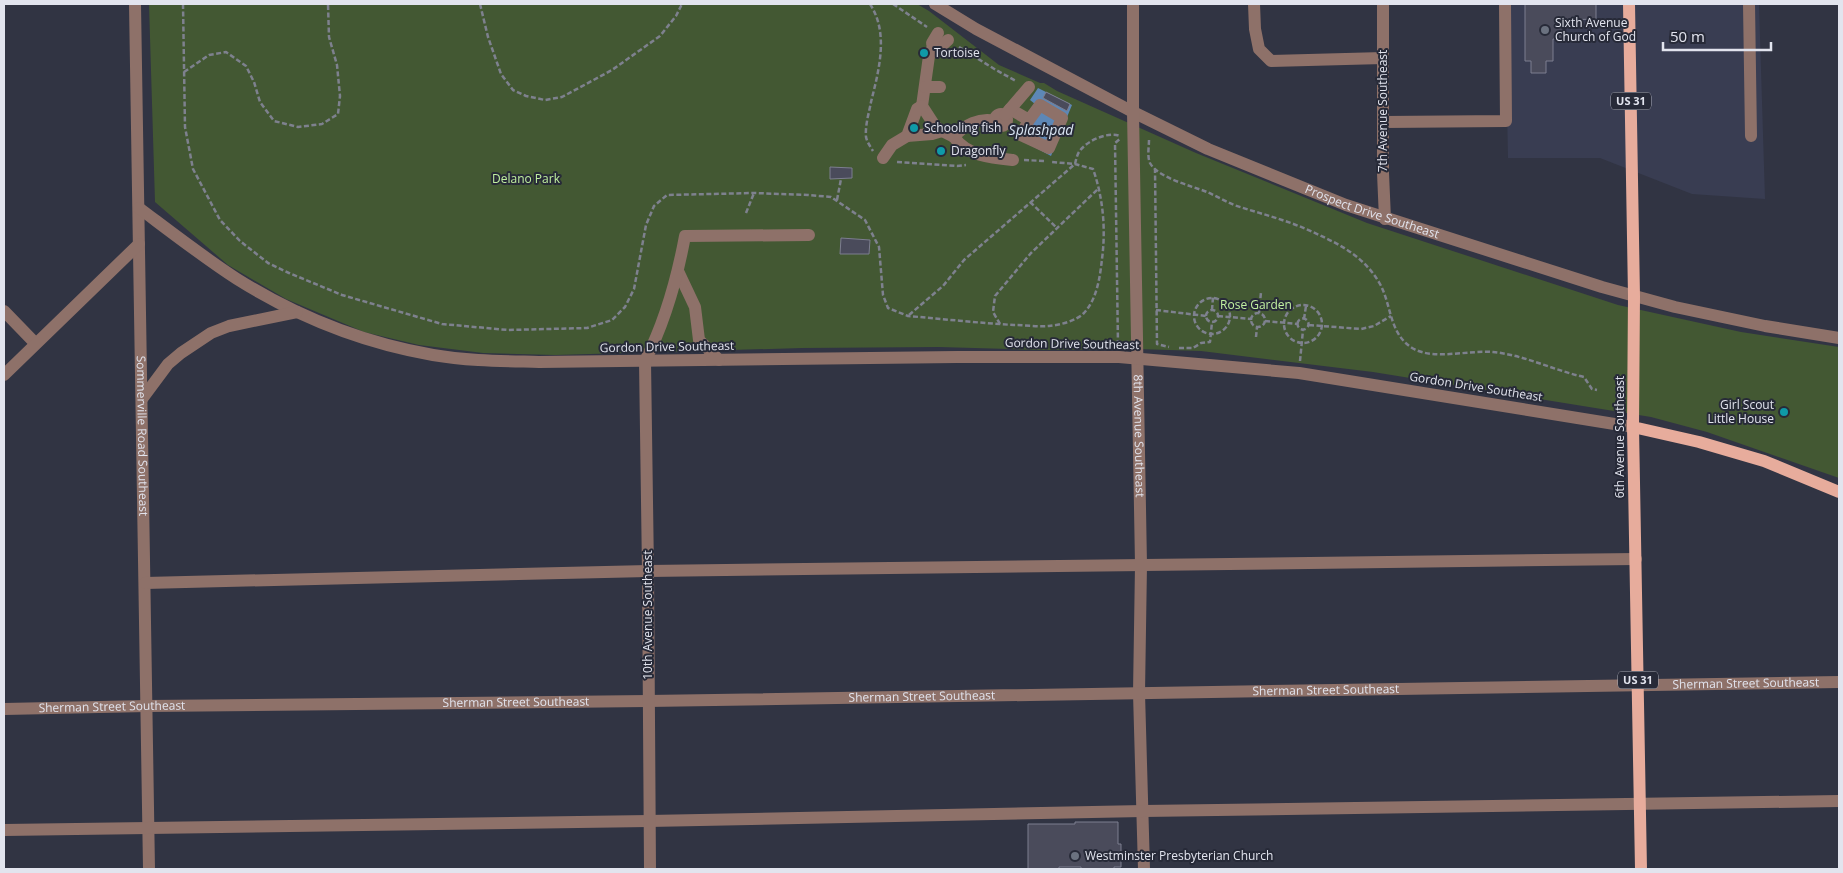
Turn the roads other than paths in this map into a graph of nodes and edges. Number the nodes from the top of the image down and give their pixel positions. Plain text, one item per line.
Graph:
1 (135, 4) edge
2 (935, 4) edge
3 (1133, 4) edge
4 (1254, 4) edge
5 (1383, 4) edge
6 (1504, 4) edge
7 (1629, 4) edge
8 (1749, 4) edge
9 (943, 37) road end
10 (1383, 58) junction
11 (940, 86) dead end
12 (925, 87) junction
13 (1029, 87) road end
14 (922, 106) junction
15 (1133, 112) junction
16 (1004, 115) junction
17 (1029, 120) dead end
18 (1384, 122) junction
19 (948, 134) junction
20 (907, 136) junction
21 (1751, 136) dead end
22 (883, 158) road end
23 (1013, 160) road end
24 (139, 208) junction
25 (1386, 219) junction
26 (809, 235) dead end
27 (139, 244) junction
28 (678, 271) junction
29 (1634, 296) junction
30 (4, 311) edge
31 (297, 312) junction
32 (1839, 338) edge
33 (35, 343) junction
34 (1138, 359) junction
35 (719, 360) junction
36 (645, 361) junction
37 (4, 375) edge
38 (142, 399) junction
39 (1633, 427) junction
40 (1839, 492) edge
41 (1636, 559) junction
42 (1141, 565) junction
43 (648, 571) junction
44 (145, 583) junction
45 (1839, 682) edge
46 (1638, 685) junction
47 (1139, 693) junction
48 (648, 701) junction
49 (147, 706) junction
50 (4, 709) edge
51 (1839, 801) edge
52 (1640, 804) junction
53 (1143, 811) junction
54 (649, 821) junction
55 (149, 829) junction
56 (4, 830) edge
57 (149, 869) edge
58 (650, 869) edge
59 (1144, 869) edge
60 (1641, 869) edge

1 - 24 street, Sommerville Road Southeast
2 - 15 street, Prospect Drive Southeast
3 - 15 street, 8th Avenue Southeast
4 - 10 street
5 - 10 street, 7th Avenue Southeast
6 - 18 street
7 - 29 main road, 6th Avenue Southeast / US 31
8 - 21 street
9 - 12 street
10 - 18 street, 7th Avenue Southeast
11 - 12 street
12 - 14 street
13 - 16 street
14 - 19 street
14 - 20 street
15 - 25 street, Prospect Drive Southeast
15 - 34 street, 8th Avenue Southeast
16 - 17 street
16 - 19 street
18 - 25 street, 7th Avenue Southeast
19 - 20 street
19 - 23 street
20 - 22 street
24 - 27 street, Sommerville Road Southeast
24 - 31 street, Gordon Drive Southeast
25 - 29 street, Prospect Drive Southeast
26 - 28 street
27 - 33 street
27 - 38 street, Sommerville Road Southeast
28 - 35 street
28 - 36 street
29 - 32 street, Prospect Drive Southeast
29 - 39 main road, 6th Avenue Southeast / US 31
30 - 33 street
31 - 36 street, Gordon Drive Southeast
31 - 38 street
33 - 37 street
34 - 35 street, Gordon Drive Southeast
34 - 39 street, Gordon Drive Southeast
34 - 42 street, 8th Avenue Southeast
35 - 36 street, Gordon Drive Southeast
36 - 43 street, 10th Avenue Southeast
38 - 44 street, Sommerville Road Southeast
39 - 40 main road, Gordon Drive Southeast
39 - 41 main road, 6th Avenue Southeast / US 31
41 - 42 street
41 - 46 main road, 6th Avenue Southeast / US 31
42 - 43 street
42 - 47 street, 8th Avenue Southeast
43 - 44 street
43 - 48 street, 10th Avenue Southeast
44 - 49 street, Sommerville Road Southeast
45 - 46 street, Sherman Street Southeast
46 - 47 street, Sherman Street Southeast
46 - 52 main road, 6th Avenue Southeast / US 31
47 - 48 street, Sherman Street Southeast
47 - 53 street, 8th Avenue Southeast
48 - 49 street, Sherman Street Southeast
48 - 54 street, 10th Avenue Southeast
49 - 50 street, Sherman Street Southeast
49 - 55 street, Sommerville Road Southeast
51 - 52 street
52 - 53 street
52 - 60 main road, 6th Avenue Southeast / US 31
53 - 54 street
53 - 59 street, 8th Avenue Southeast
54 - 55 street
54 - 58 street, 10th Avenue Southeast
55 - 56 street
55 - 57 street, Sommerville Road Southeast

